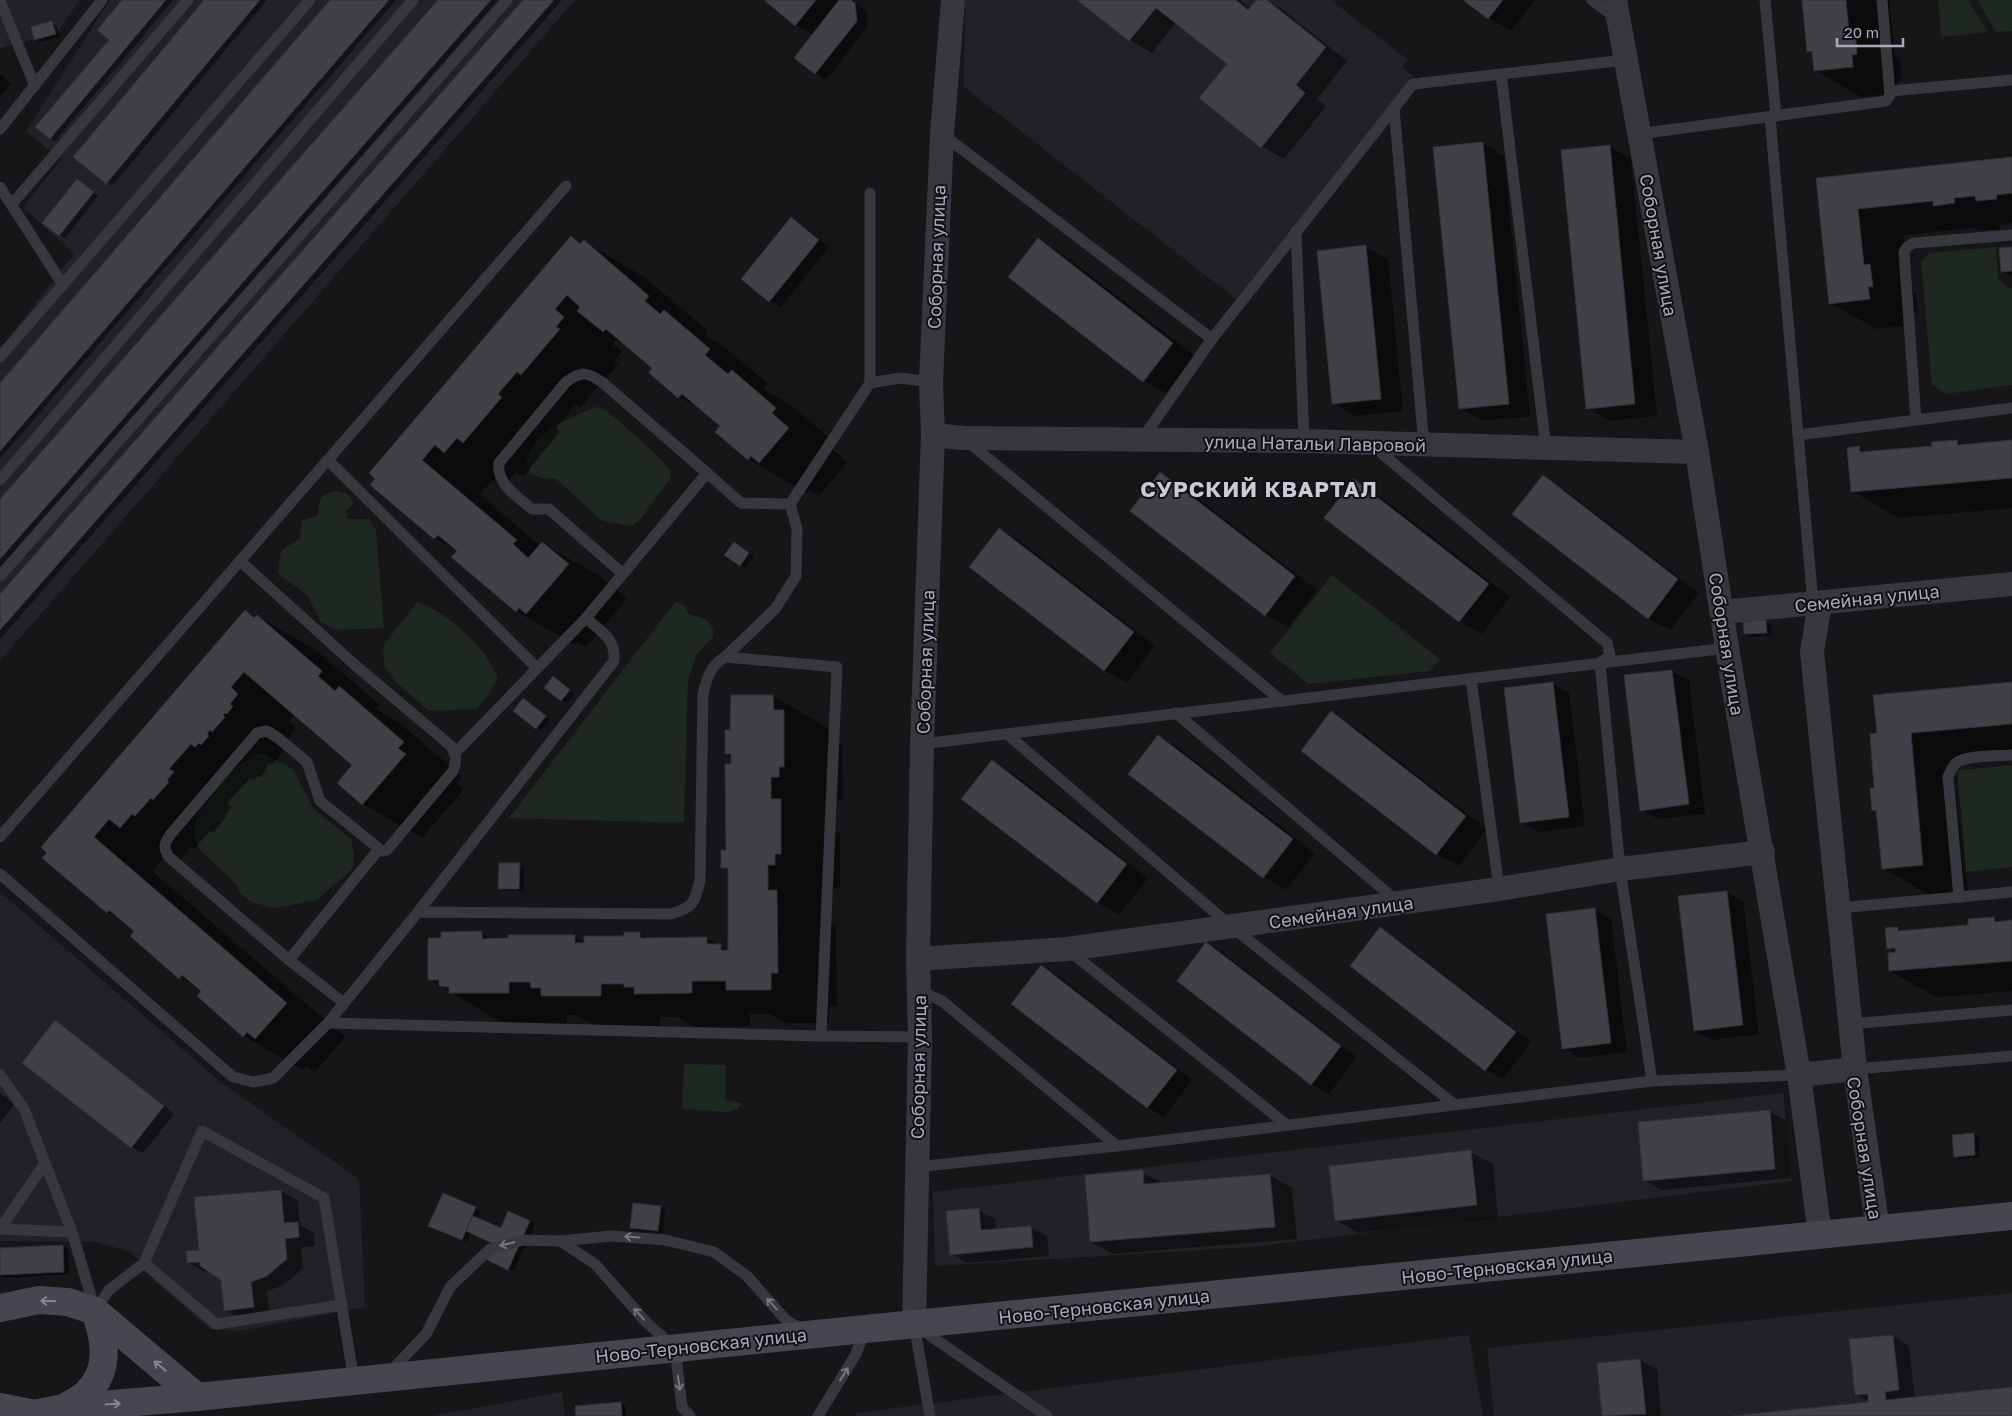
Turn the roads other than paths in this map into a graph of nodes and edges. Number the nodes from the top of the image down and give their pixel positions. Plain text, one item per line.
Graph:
1 (102, 0) edge
2 (188, 0) edge
3 (310, 0) edge
4 (413, 0) edge
5 (507, 0) edge
6 (952, 0) edge
7 (1592, 0) edge
8 (1765, 0) edge
9 (1882, 0) edge
10 (0, 1) edge
11 (1617, 10) edge
12 (1626, 60) junction
13 (1501, 74) junction
14 (2012, 80) edge
15 (34, 86) junction
16 (1890, 91) junction
17 (1394, 108) junction
18 (1773, 117) junction
19 (0, 129) edge
20 (942, 134) junction
21 (1638, 134) junction
22 (566, 186) dead end
23 (0, 187) edge
24 (870, 193) dead end
25 (12, 204) junction
26 (1296, 231) junction
27 (2012, 234) edge
28 (63, 285) junction
29 (1212, 339) junction
30 (0, 357) edge
31 (931, 382) junction
32 (870, 383) junction
33 (2012, 408) edge
34 (1916, 420) junction
35 (933, 435) junction
36 (1798, 435) junction
37 (963, 438) junction
38 (1141, 440) junction
39 (1304, 442) junction
40 (1370, 443) junction
41 (1424, 445) junction
42 (1546, 448) junction
43 (1697, 452) junction
44 (328, 460) junction
45 (707, 473) junction
46 (0, 480) edge
47 (790, 504) junction
48 (240, 562) junction
49 (622, 574) junction
50 (0, 576) edge
51 (2012, 584) edge
52 (1817, 603) junction
53 (1722, 612) junction
54 (586, 618) junction
55 (1727, 648) junction
56 (725, 658) junction
57 (1600, 663) junction
58 (536, 667) junction
59 (1472, 678) junction
60 (1282, 701) junction
61 (1176, 714) junction
62 (1007, 734) junction
63 (922, 744) junction
64 (455, 753) junction
65 (2012, 755) edge
66 (0, 837) edge
67 (379, 849) junction
68 (1763, 852) junction
69 (1620, 870) junction
70 (0, 874) edge
71 (1499, 889) junction
72 (2012, 892) edge
73 (1959, 897) junction
74 (1399, 903) junction
75 (1838, 908) junction
76 (418, 912) junction
77 (1232, 927) junction
78 (1067, 949) junction
79 (918, 959) junction
80 (289, 960) junction
81 (918, 990) junction
82 (344, 1003) junction
83 (2012, 1010) edge
84 (328, 1023) junction
85 (1850, 1024) junction
86 (820, 1036) junction
87 (920, 1037) junction
88 (2012, 1056) edge
89 (1855, 1069) junction
90 (0, 1075) edge
91 (1799, 1075) junction
92 (1652, 1081) junction
93 (1454, 1104) junction
94 (1287, 1125) junction
95 (1117, 1146) junction
96 (45, 1163) junction
97 (916, 1167) junction
98 (2012, 1216) edge
99 (0, 1229) edge
100 (1878, 1230) junction
101 (72, 1232) junction
102 (1820, 1235) junction
103 (560, 1242) junction
104 (144, 1263) junction
105 (342, 1305) junction
106 (0, 1308) edge
107 (95, 1311) junction
108 (914, 1324) junction
109 (865, 1329) junction
110 (810, 1334) junction
111 (674, 1348) junction
112 (385, 1377) junction
113 (354, 1381) junction
114 (197, 1397) junction
115 (0, 1407) edge
116 (64, 1408) junction
117 (27, 1415) edge
118 (690, 1416) edge
119 (818, 1416) edge
120 (930, 1416) edge
121 (1047, 1416) edge

1 - 15 lane
2 - 25 lane
3 - 28 lane
4 - 46 lane
5 - 50 lane
6 - 20 street, Соборная улица
7 - 11 lane
8 - 18 lane
9 - 16 lane
10 - 15 lane
11 - 12 street, Соборная улица
12 - 13 lane
12 - 21 street, Соборная улица
13 - 17 lane
13 - 42 lane
14 - 16 lane
15 - 19 lane
16 - 18 lane
17 - 26 lane
17 - 41 lane
18 - 21 lane
18 - 36 lane
20 - 29 lane
20 - 31 street, Соборная улица
21 - 43 street, Соборная улица
22 - 44 lane
23 - 25 lane
24 - 32 lane
25 - 28 lane
26 - 29 lane
26 - 39 lane
27 - 34 lane
28 - 30 lane
29 - 38 lane
31 - 32 lane
31 - 35 street, Соборная улица
32 - 47 lane
33 - 34 lane
34 - 36 lane
35 - 37 street, улица Натальи Лавровой
35 - 63 street, Соборная улица
36 - 52 lane
37 - 38 street, улица Натальи Лавровой
37 - 60 lane
38 - 39 street, улица Натальи Лавровой
39 - 40 street, улица Натальи Лавровой
40 - 41 street, улица Натальи Лавровой
40 - 57 lane
41 - 42 street, улица Натальи Лавровой
42 - 43 street, улица Натальи Лавровой
43 - 53 street, Соборная улица
44 - 48 lane
44 - 58 lane
45 - 47 lane
45 - 49 lane
45 - 49 lane
47 - 56 lane
48 - 64 lane
48 - 66 lane
49 - 54 lane
51 - 52 street, Семейная улица
52 - 53 street, Семейная улица
52 - 75 street
53 - 55 street, Соборная улица
54 - 58 lane
54 - 76 lane
55 - 57 lane
55 - 68 street, Соборная улица
56 - 76 lane
56 - 86 lane
57 - 59 lane
57 - 69 lane
58 - 64 lane
59 - 60 lane
59 - 71 lane
60 - 61 lane
61 - 62 lane
61 - 74 lane
62 - 63 lane
62 - 77 lane
63 - 79 street, Соборная улица
64 - 67 lane
65 - 73 lane
67 - 80 lane
67 - 80 lane
68 - 69 street, Семейная улица
68 - 91 street, Соборная улица
69 - 71 street, Семейная улица
69 - 92 lane
70 - 84 lane
71 - 74 street, Семейная улица
72 - 73 lane
73 - 75 lane
74 - 77 street, Семейная улица
75 - 85 street
76 - 82 lane
77 - 78 street, Семейная улица
77 - 93 lane
78 - 79 street, Семейная улица
78 - 94 lane
79 - 81 street, Соборная улица
80 - 82 lane
81 - 87 street, Соборная улица
81 - 95 lane
82 - 84 lane
83 - 85 lane
84 - 86 lane
85 - 89 street
86 - 87 lane
87 - 97 street, Соборная улица
88 - 89 lane
89 - 91 street, Соборная улица
89 - 100 street, Соборная улица
90 - 96 lane
91 - 92 lane
91 - 102 street
92 - 93 lane
93 - 94 lane
94 - 95 lane
95 - 97 lane
96 - 99 lane
96 - 101 lane
97 - 108 street, Соборная улица
98 - 100 main road, Ново-Терновская улица
99 - 101 lane
100 - 102 main road, Ново-Терновская улица
101 - 107 lane
102 - 108 main road, Ново-Терновская улица
110 -> 103 lane
111 -> 103 lane
103 -> 112 lane
104 - 105 lane
104 - 105 lane
104 - 107 lane
105 - 113 lane
107 -> 106 main road
114 -> 107 main road
107 - 116 main road
108 - 109 main road, Ново-Терновская улица
108 - 120 lane
108 - 121 lane
109 - 110 main road, Ново-Терновская улица
119 -> 109 lane
110 - 111 main road, Ново-Терновская улица
111 - 112 main road, Ново-Терновская улица
111 -> 118 lane
112 - 113 main road, Ново-Терновская улица
113 - 114 main road, Ново-Терновская улица
116 -> 114 main road, Ново-Терновская улица
115 - 117 main road, Ново-Терновская улица
116 - 117 main road, Ново-Терновская улица

